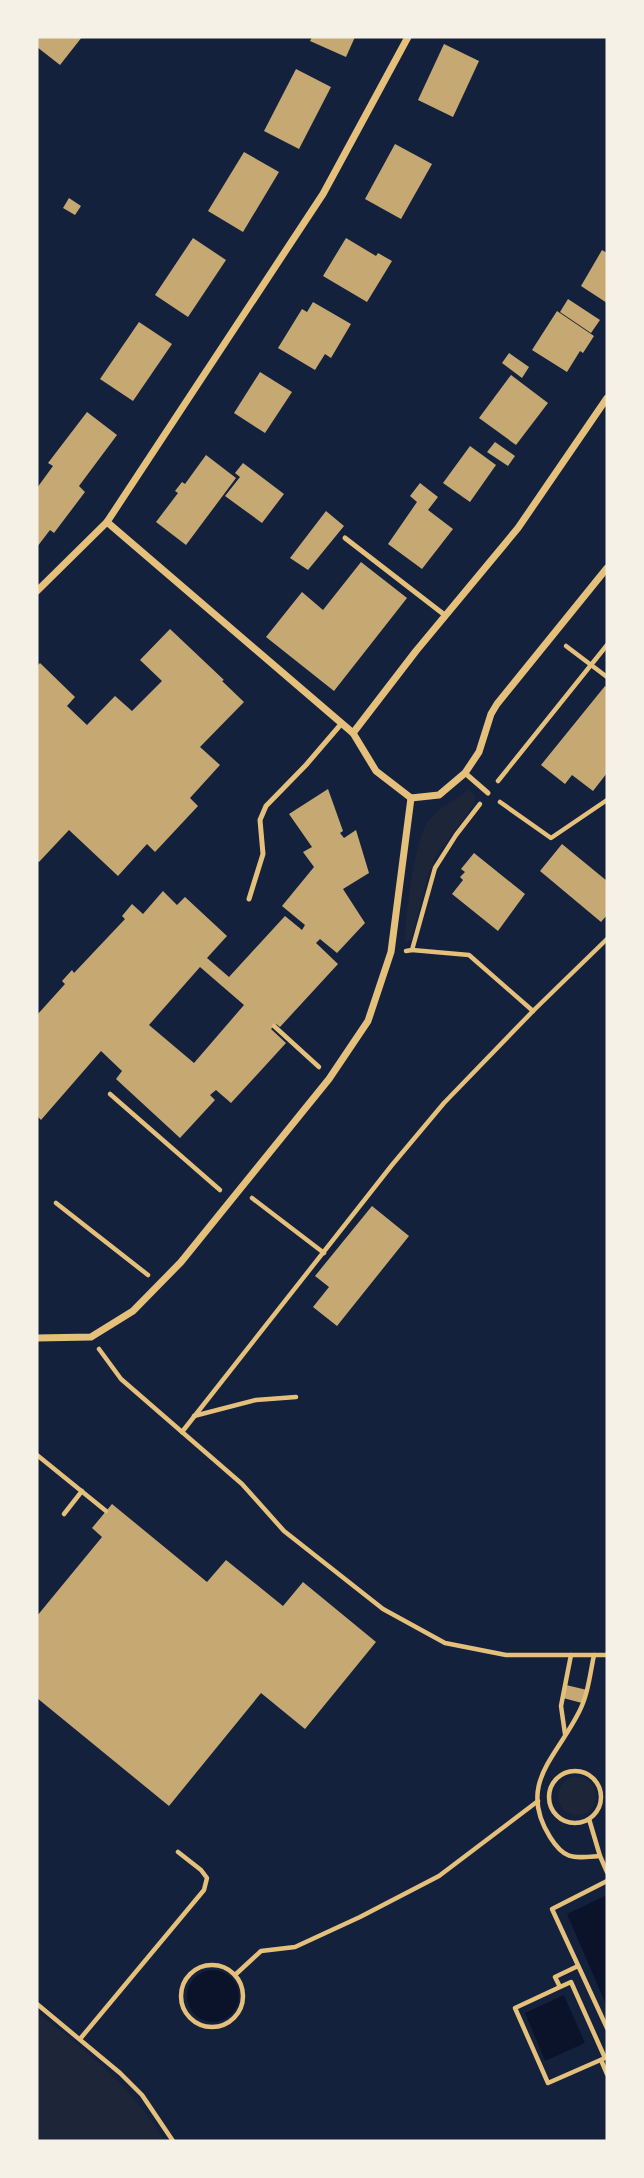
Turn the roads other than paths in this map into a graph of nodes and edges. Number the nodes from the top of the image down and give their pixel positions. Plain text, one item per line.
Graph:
1 (408, 37) edge
2 (607, 398) edge
3 (107, 522) junction
4 (345, 538) dead end
5 (607, 568) edge
6 (37, 591) edge
7 (446, 616) junction
8 (342, 723) junction
9 (353, 733) junction
10 (465, 773) junction
11 (488, 793) dead end
12 (411, 799) junction
13 (249, 900) dead end
14 (37, 1338) edge

1 - 3 street
2 - 7 street
3 - 6 street
3 - 8 street
4 - 7 lane
5 - 10 street
7 - 9 street
8 - 9 street
8 - 13 lane
9 - 12 street
10 - 11 lane
10 - 12 street
12 - 14 street

